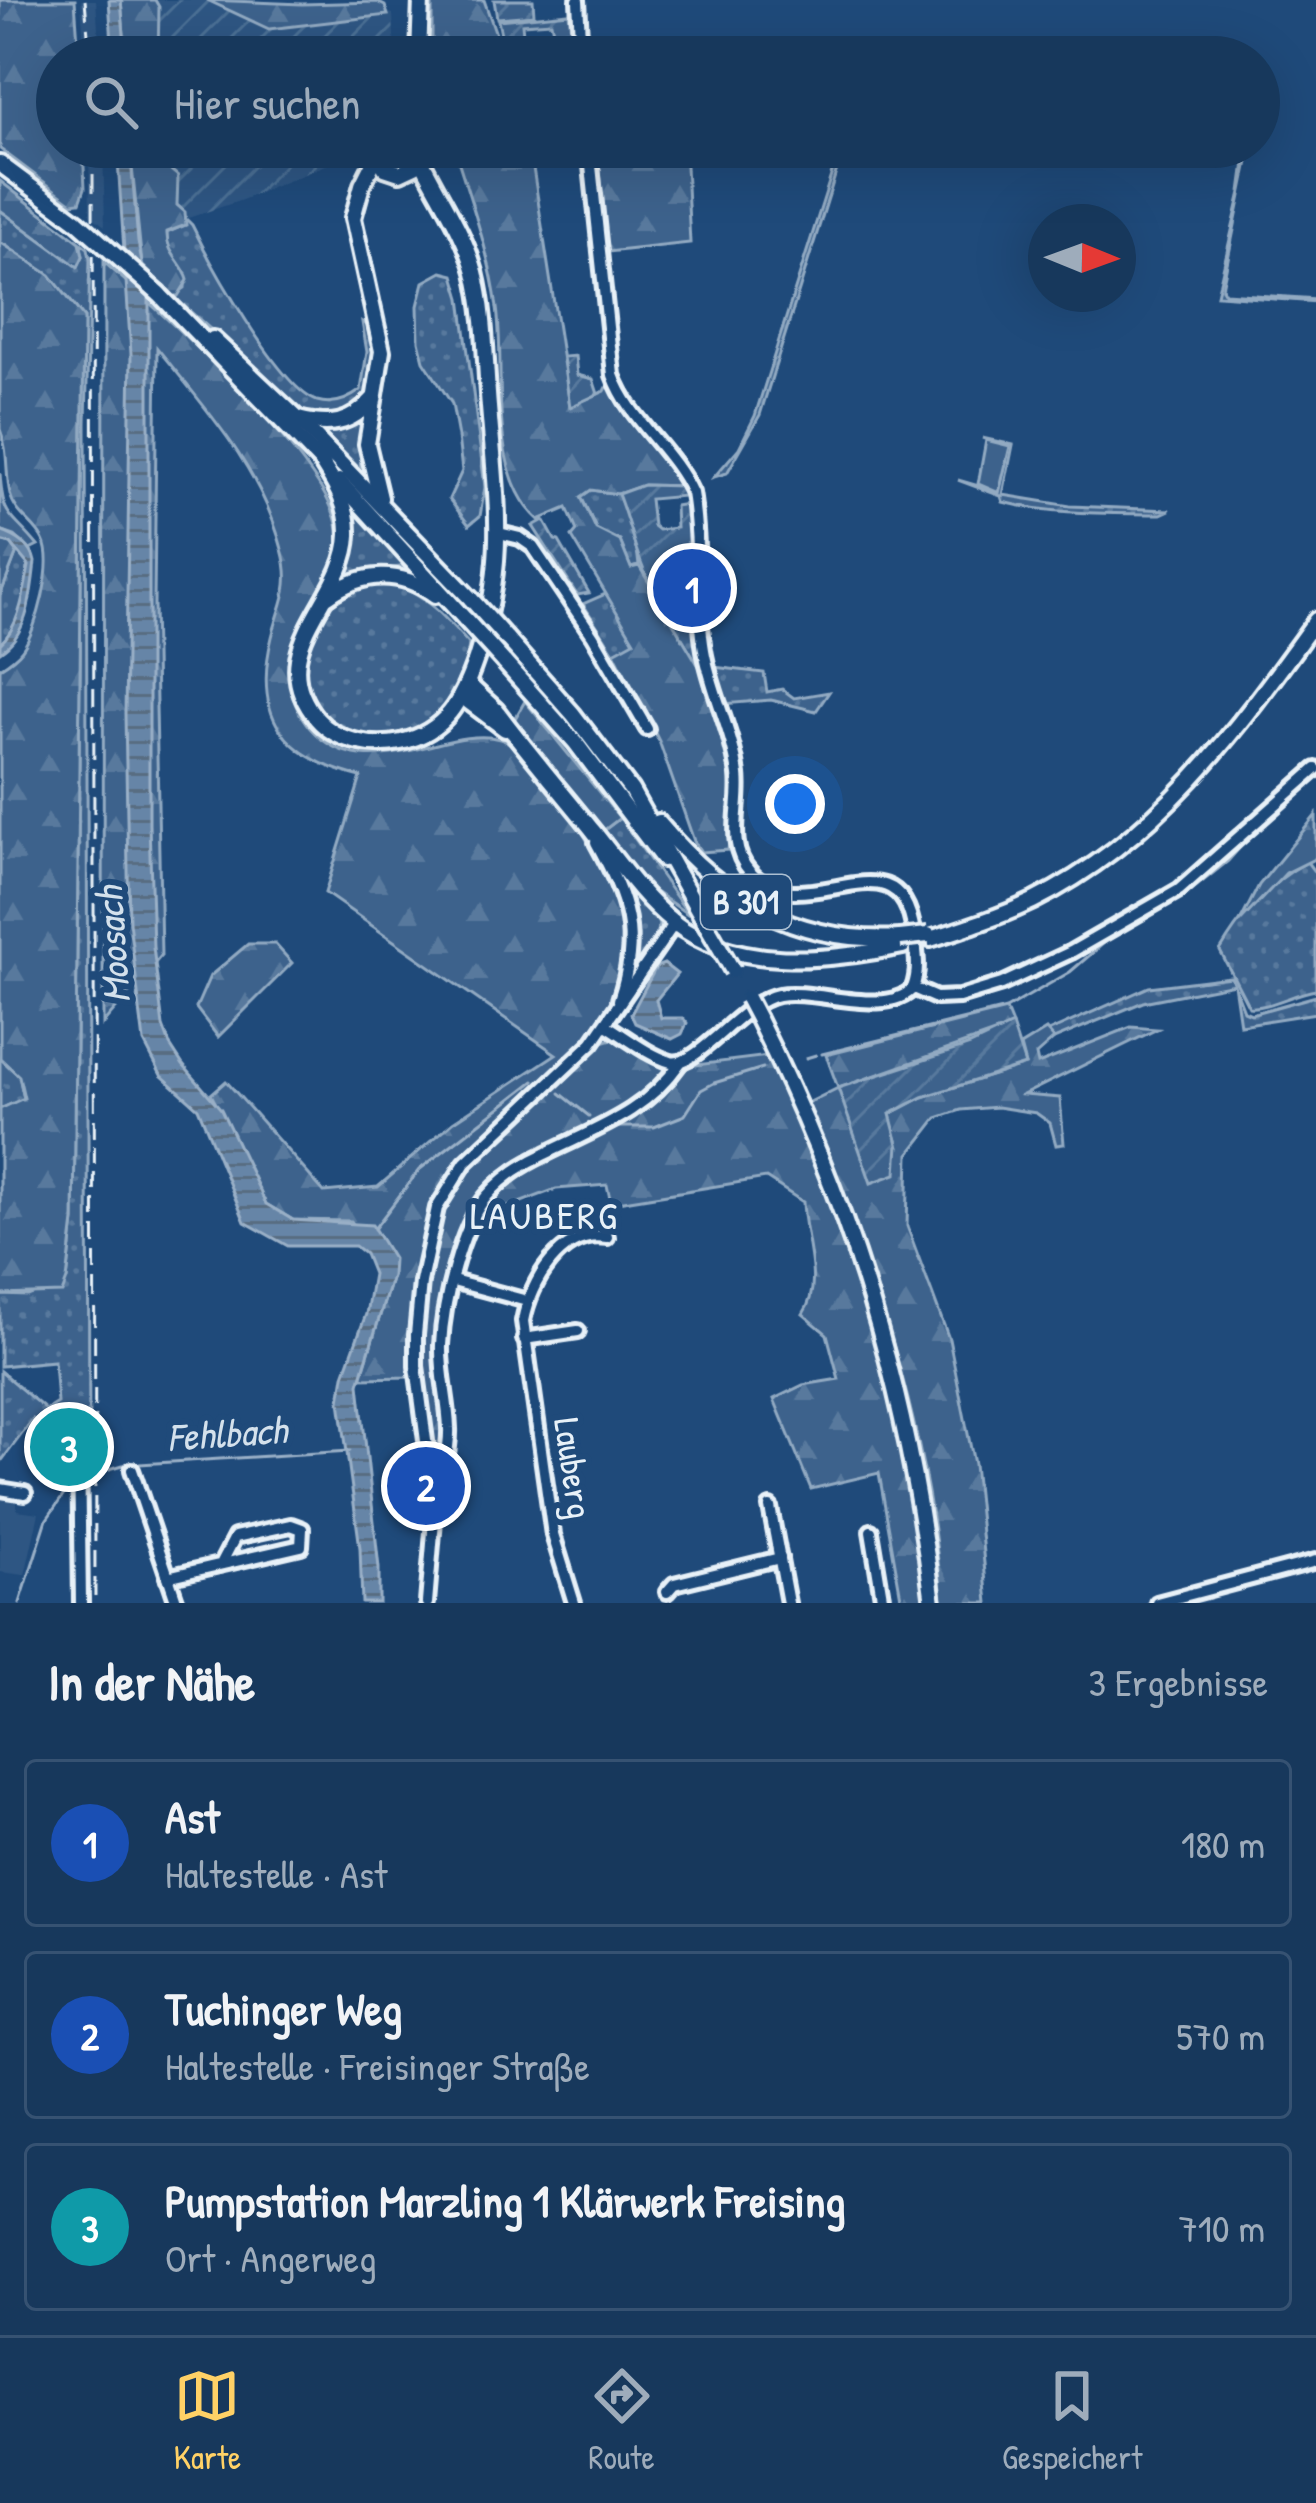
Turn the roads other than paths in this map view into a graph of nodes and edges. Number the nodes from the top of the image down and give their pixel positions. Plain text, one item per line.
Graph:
1 (421, 0) edge
2 (578, 0) edge
3 (420, 36) edge
4 (580, 36) edge
5 (0, 164) edge
6 (369, 168) edge
7 (393, 168) edge
8 (402, 168) edge
9 (428, 168) edge
10 (591, 168) edge
11 (397, 172) junction
12 (359, 194) junction
13 (444, 204) junction
14 (159, 294) junction
15 (376, 395) junction
16 (298, 418) junction
17 (319, 460) junction
18 (384, 507) junction
19 (499, 533) junction
20 (324, 599) junction
21 (452, 605) junction
22 (1316, 620) edge
23 (464, 689) junction
24 (485, 716) junction
25 (446, 719) junction
26 (647, 729) dead end
27 (514, 736) junction
28 (1316, 769) edge
29 (631, 790) junction
30 (588, 824) junction
31 (700, 913) junction
32 (674, 924) junction
33 (902, 942) junction
34 (913, 988) junction
35 (609, 1020) junction
36 (680, 1063) junction
37 (607, 1237) dead end
38 (453, 1281) junction
39 (527, 1301) junction
40 (578, 1330) dead end
41 (524, 1339) junction
42 (79, 1446) dead end
43 (131, 1470) dead end
44 (442, 1482) dead end
45 (0, 1489) edge
46 (25, 1493) dead end
47 (770, 1508) dead end
48 (871, 1531) dead end
49 (780, 1558) junction
50 (1316, 1561) edge
51 (221, 1564) junction
52 (166, 1577) junction
53 (667, 1592) dead end
54 (81, 1603) edge
55 (177, 1603) edge
56 (427, 1603) edge
57 (574, 1603) edge
58 (788, 1603) edge
59 (883, 1603) edge
60 (933, 1603) edge
61 (1157, 1603) edge

1 - 3 main road
2 - 4 street
5 - 14 main road, B 301, bridge
6 - 12 main road, B 301
7 - 11 main road
8 - 11 main road
9 - 13 main road
10 - 34 street
11 - 12 main road
11 - 13 main road
12 - 15 main road, B 301
13 - 19 main road
14 - 16 main road, B 301
14 - 17 main road, B 301
15 - 16 main road
15 - 18 main road, B 301
16 - 18 main road, B 301
17 - 20 main road, B 301
17 - 21 main road, B 301
18 - 29 main road, B 301, bridge
19 - 23 main road
19 - 26 street
20 - 21 main road, B 301
20 - 25 main road, B 301
21 - 31 main road, B 301, bridge
22 - 33 main road, B 301, bridge
23 - 24 main road, B 301
23 - 25 main road
23 - 27 main road, B 301
24 - 25 main road, B 301
24 - 27 main road, B 301
27 - 30 main road, B 301
28 - 34 street
29 - 31 main road, B 301
29 - 33 main road, B 301
30 - 32 main road, B 301
30 - 35 street
31 - 60 main road, bridge
32 - 33 main road, B 301
32 - 35 street
34 - 36 street
35 - 36 street
35 - 56 street
36 - 38 street
37 - 39 street, Lauberg
38 - 39 street
38 - 44 street
39 - 41 street, Lauberg
40 - 41 street
41 - 57 street, Lauberg
42 - 54 street
43 - 52 street
45 - 46 street
47 - 49 street
48 - 59 street
49 - 53 street
49 - 58 street
50 - 61 street
51 - 51 street
51 - 52 street
52 - 55 street

